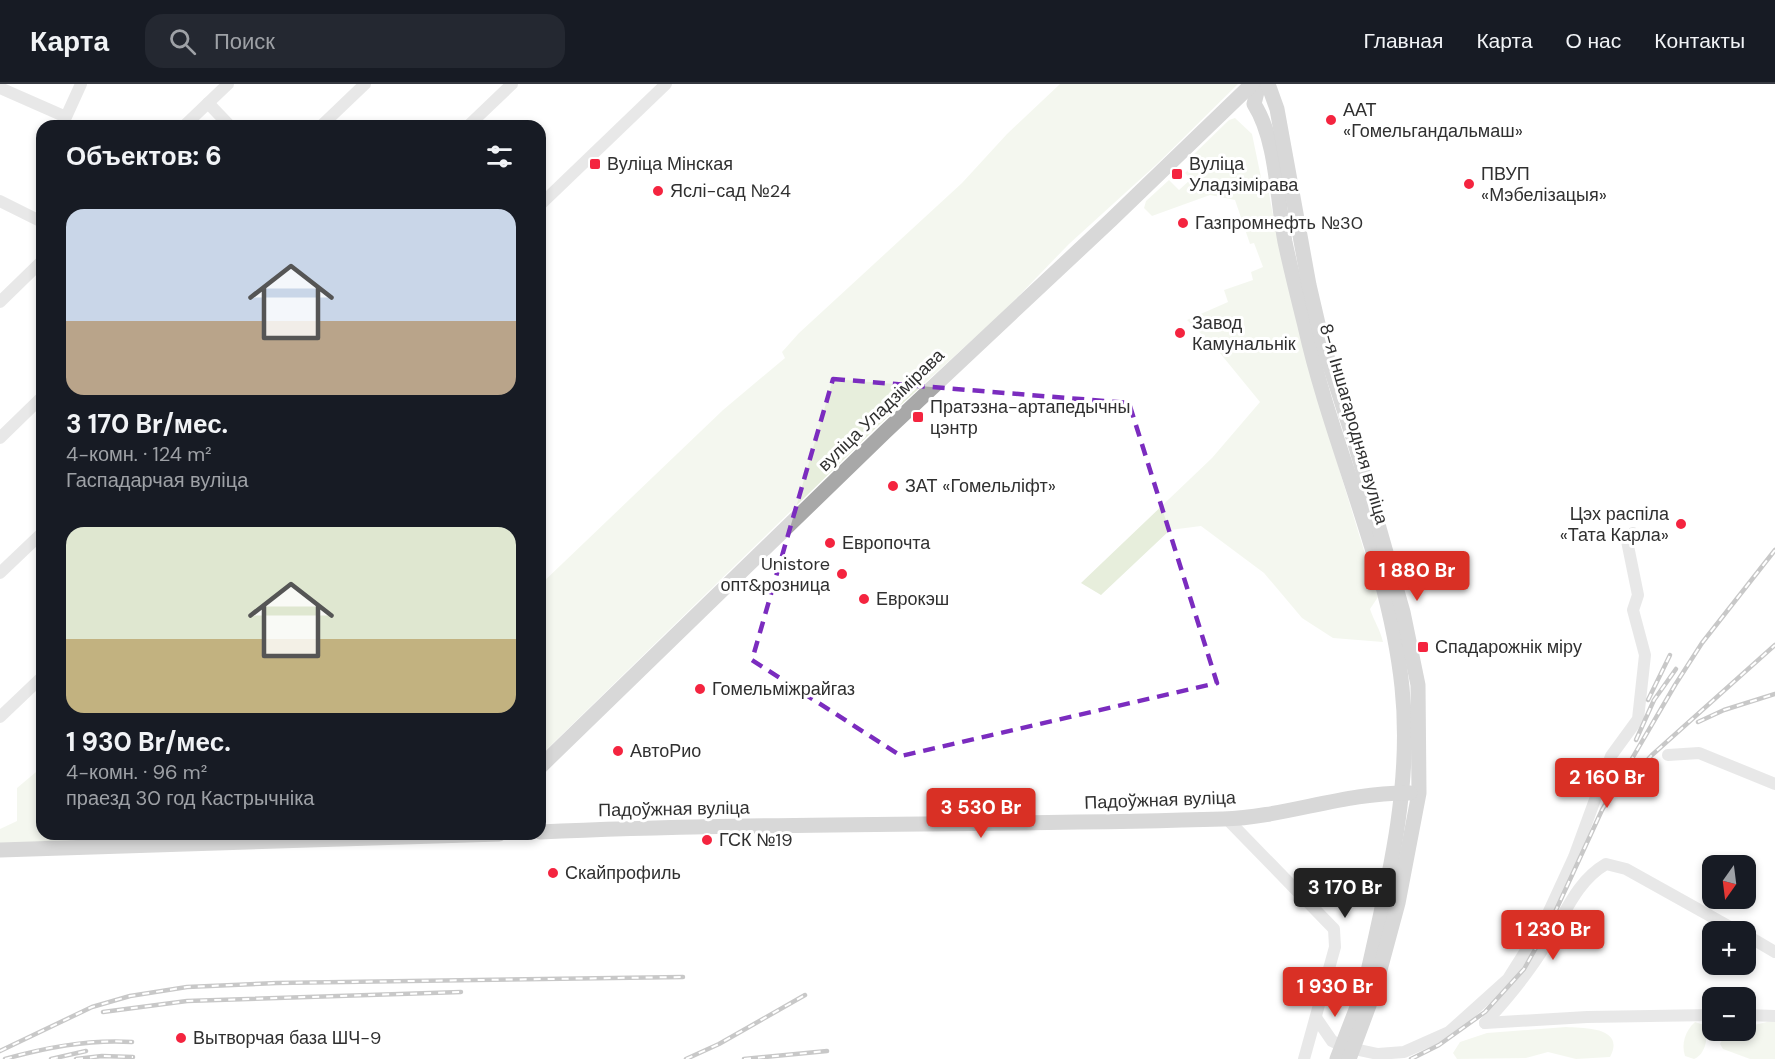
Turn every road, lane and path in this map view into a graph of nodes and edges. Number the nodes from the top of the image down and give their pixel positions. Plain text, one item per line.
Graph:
1 (81, 84) edge
2 (228, 84) edge
3 (365, 84) edge
4 (512, 84) edge
5 (666, 84) edge
6 (1252, 84) edge
7 (1259, 84) edge
8 (1268, 84) edge
9 (0, 88) edge
10 (208, 103) junction
11 (1230, 104) junction
12 (1261, 115) junction
13 (190, 120) edge
14 (224, 120) edge
15 (327, 120) edge
16 (474, 120) edge
17 (546, 199) edge
18 (0, 201) edge
19 (36, 219) edge
20 (36, 267) edge
21 (0, 302) edge
22 (36, 403) edge
23 (0, 438) edge
24 (1633, 533) dead end
25 (36, 539) edge
26 (0, 573) edge
27 (36, 683) edge
28 (0, 717) edge
29 (1668, 755) dead end
30 (546, 761) edge
31 (1775, 784) edge
32 (1401, 793) junction
33 (1419, 793) junction
34 (1227, 819) junction
35 (546, 832) edge
36 (301, 840) edge
37 (0, 850) edge
38 (1719, 921) edge
39 (1756, 941) edge
40 (1775, 952) edge
41 (1369, 991) junction
42 (1702, 1015) edge
43 (1756, 1015) edge
44 (1775, 1016) edge
45 (1317, 1019) junction
46 (1304, 1059) edge
47 (1337, 1059) edge
48 (1348, 1059) edge

1 - 9 street
2 - 10 street
3 - 15 street
4 - 16 street
5 - 17 street
6 - 11 main road, вуліца Уладзімірава
7 - 12 main road, 8-я Іншагародняя вуліца
8 - 33 main road, 8-я Іншагародняя вуліца
10 - 13 street
10 - 14 street
11 - 12 main road
11 - 30 main road, вуліца Уладзімірава
12 - 32 main road, 8-я Іншагародняя вуліца
18 - 19 street
20 - 21 street
22 - 23 street
24 - 45 street
25 - 26 street
27 - 28 street
29 - 31 street
32 - 33 main road, Падоўжная вуліца
32 - 34 main road, Падоўжная вуліца
32 - 41 main road, 8-я Іншагародняя вуліца
33 - 41 main road, 8-я Іншагародняя вуліца
34 - 35 main road, Падоўжная вуліца
34 - 45 street
36 - 37 main road
38 - 42 street
39 - 40 street
41 - 47 main road, 8-я Іншагародняя вуліца, bridge
41 - 48 main road, 8-я Іншагародняя вуліца, bridge
43 - 44 street
45 - 46 street

